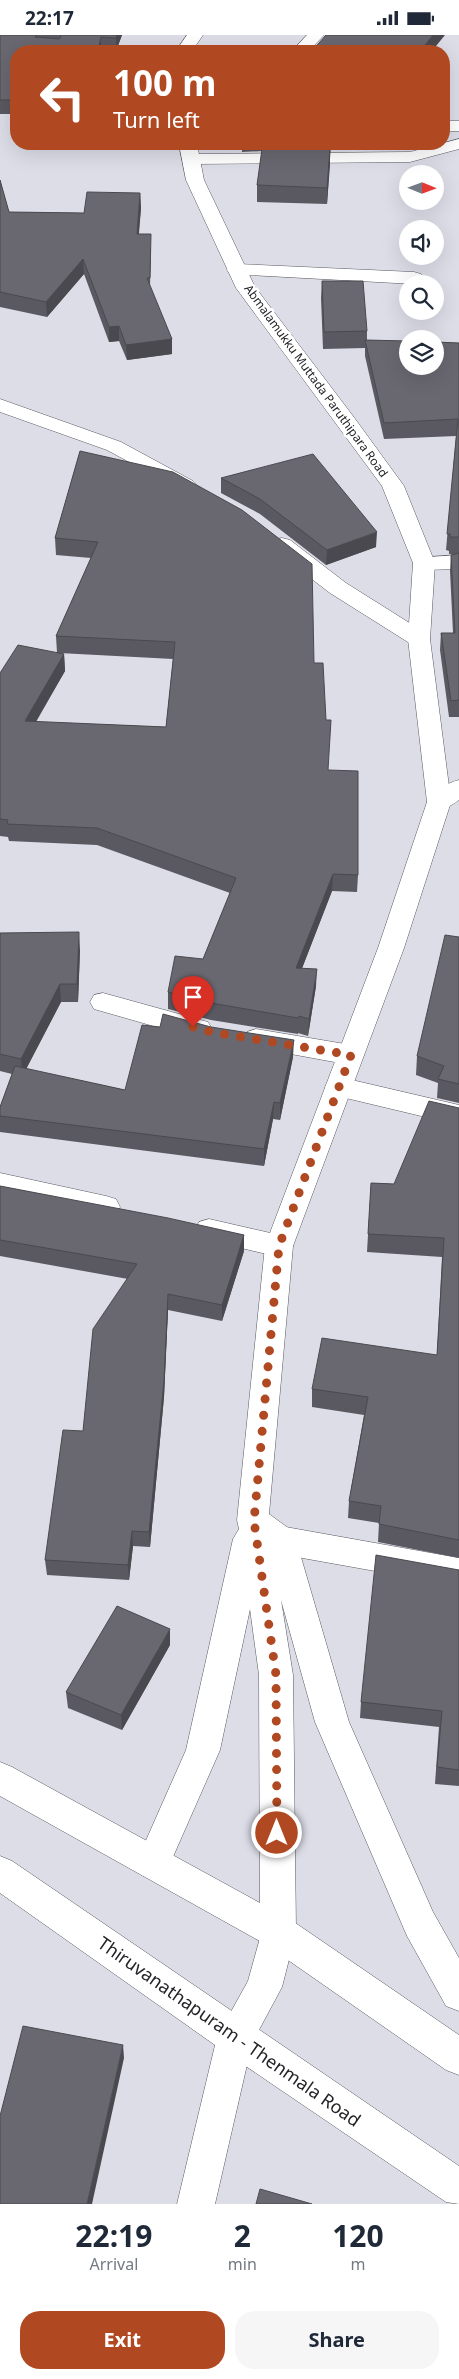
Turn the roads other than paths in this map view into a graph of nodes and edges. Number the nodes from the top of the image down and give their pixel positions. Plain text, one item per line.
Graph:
1 (316, 35) edge
2 (306, 45) edge
3 (436, 150) edge
4 (189, 151) edge
5 (237, 270) junction
6 (399, 277) edge
7 (0, 405) edge
8 (208, 497) edge
9 (265, 531) edge
10 (459, 562) edge
11 (424, 563) junction
12 (418, 639) junction
13 (449, 795) edge
14 (103, 1002) dead end
15 (351, 1055) junction
16 (339, 1087) junction
17 (459, 1115) edge
18 (0, 1184) edge
19 (135, 1214) edge
20 (183, 1225) edge
21 (279, 1246) junction
22 (266, 1530) junction
23 (459, 1573) edge
24 (0, 1778) edge
25 (153, 1863) junction
26 (0, 1873) edge
27 (278, 1932) junction
28 (459, 1993) edge
29 (234, 2037) junction
30 (459, 2057) edge
31 (459, 2189) edge
32 (196, 2204) edge

1 - 2 main road
3 - 4 main road
4 - 5 main road, Abmalamukku Muttada Paruthipara Road
5 - 6 main road
5 - 11 main road, Abmalamukku Muttada Paruthipara Road
7 - 8 main road
9 - 12 main road
10 - 11 main road
11 - 12 main road, Abmalamukku Muttada Paruthipara Road
12 - 13 main road, Abmalamukku Muttada Paruthipara Road
13 - 15 main road
14 - 15 main road
15 - 16 main road
16 - 17 main road
16 - 21 main road
18 - 19 main road
20 - 21 main road
21 - 22 main road
22 - 23 main road
22 - 25 main road
22 - 27 main road
22 - 28 main road
24 - 25 main road
25 - 27 main road
26 - 29 main road, Thiruvanathapuram - Thenmala Road
27 - 29 main road
27 - 30 main road
29 - 31 main road, Thiruvanathapuram - Thenmala Road
29 - 32 main road

